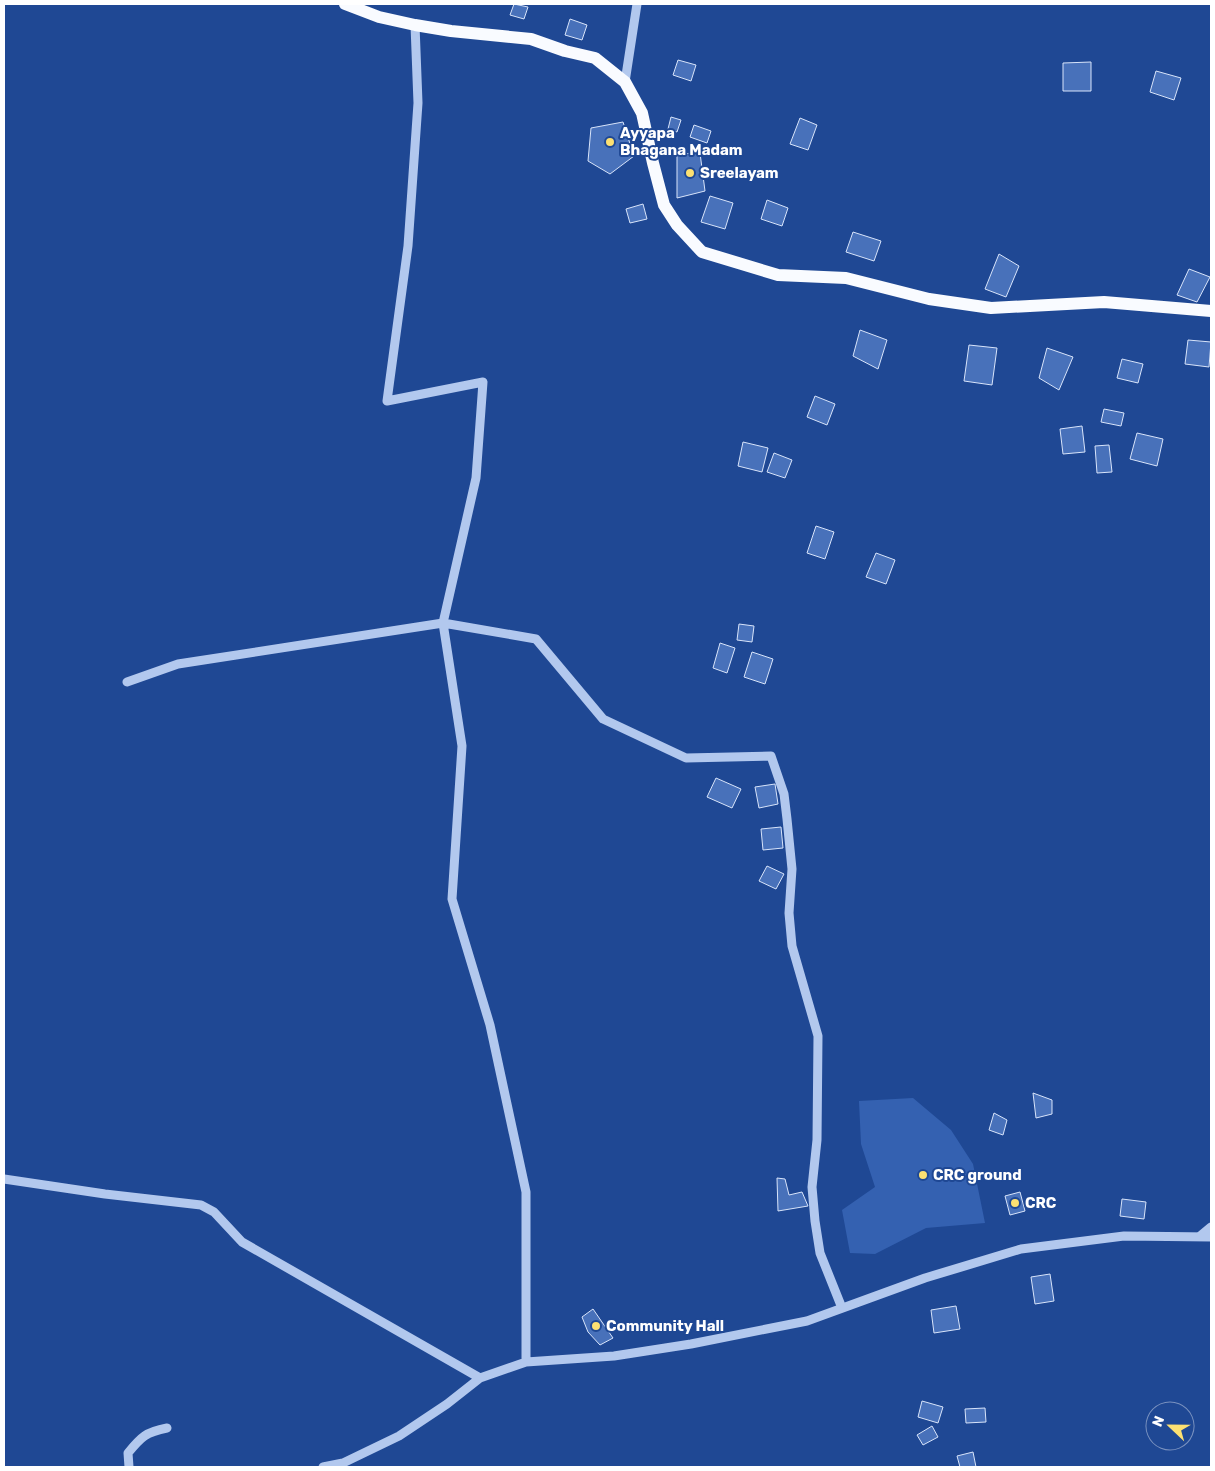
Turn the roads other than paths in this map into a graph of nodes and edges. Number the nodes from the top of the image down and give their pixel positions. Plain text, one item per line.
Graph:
1 (345, 4) edge
2 (637, 4) edge
3 (415, 25) junction
4 (625, 82) junction
5 (1211, 311) edge
6 (443, 623) junction
7 (127, 682) dead end
8 (4, 1179) edge
9 (1211, 1226) edge
10 (1199, 1237) junction
11 (1211, 1237) edge
12 (842, 1308) junction
13 (526, 1362) junction
14 (480, 1378) junction
15 (167, 1428) dead end
16 (129, 1467) edge
17 (323, 1467) edge

1 - 3 main road
2 - 4 street
3 - 4 main road
3 - 6 street
4 - 5 main road
6 - 7 street
6 - 12 street
6 - 13 street
8 - 14 street
9 - 10 street
10 - 11 street
10 - 12 street
12 - 13 street
13 - 14 street
14 - 17 street
15 - 16 street

